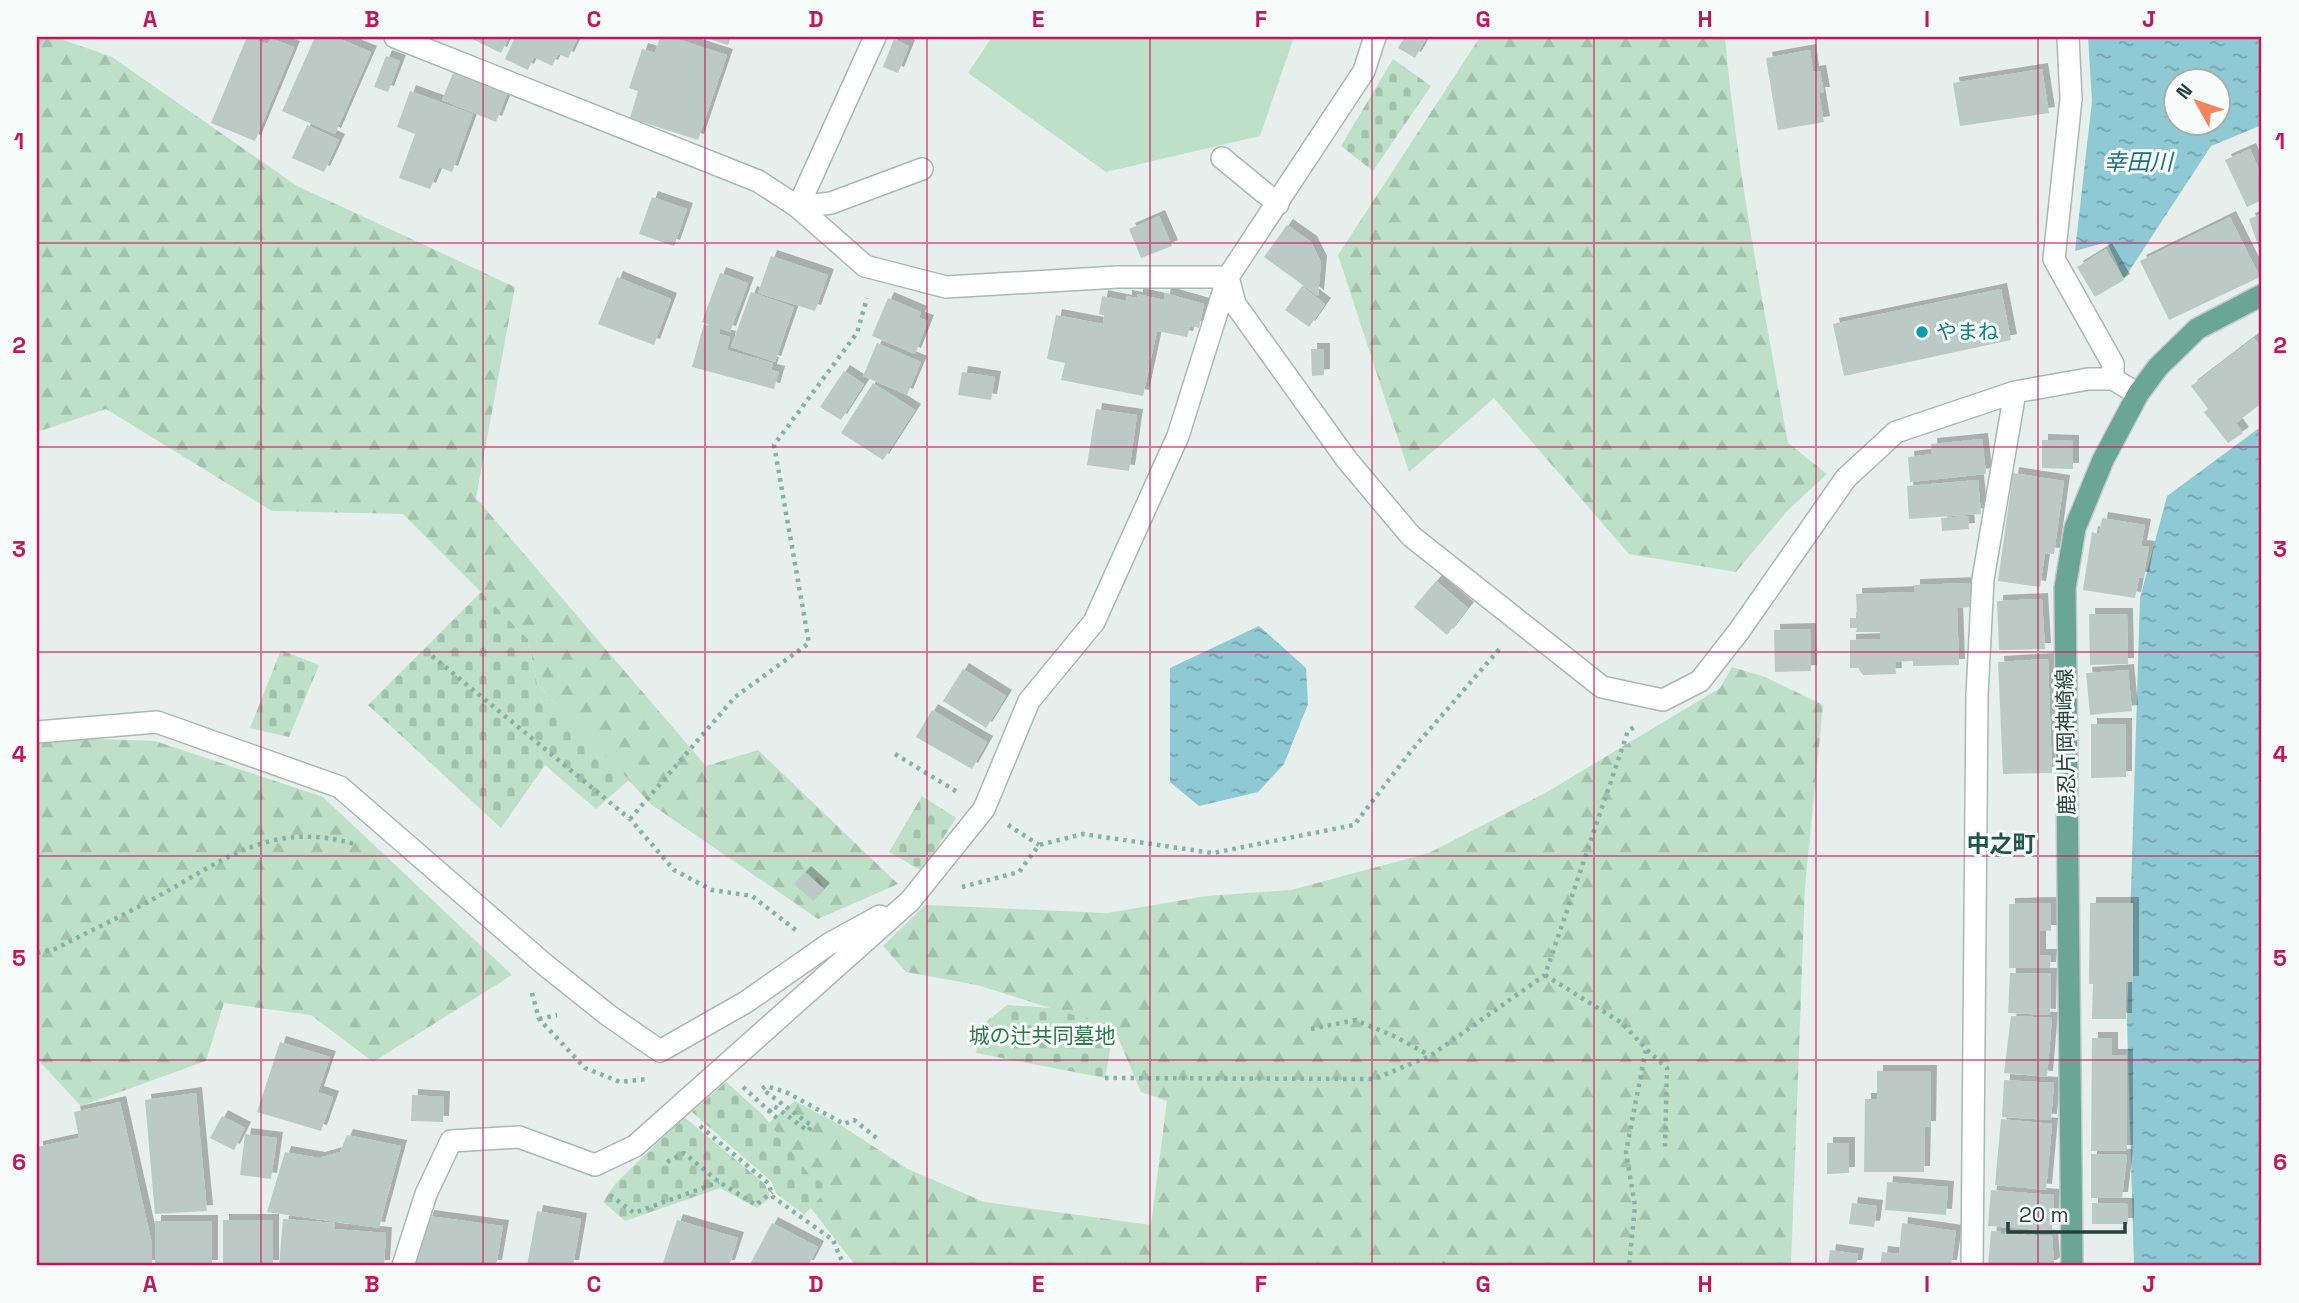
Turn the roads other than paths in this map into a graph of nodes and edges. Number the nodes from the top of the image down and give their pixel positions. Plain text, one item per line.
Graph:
1 (395, 37) edge
2 (875, 37) edge
3 (1375, 37) edge
4 (2068, 37) edge
5 (1222, 158) dead end
6 (922, 169) dead end
7 (1278, 204) junction
8 (798, 208) junction
9 (1228, 277) junction
10 (2262, 295) edge
11 (2113, 379) junction
12 (2015, 392) junction
13 (2138, 394) junction
14 (37, 732) edge
15 (910, 901) junction
16 (403, 1266) edge
17 (1972, 1266) edge
18 (2072, 1266) edge

1 - 8 street
2 - 8 street
3 - 7 street
4 - 11 street
5 - 7 street
6 - 8 street
7 - 9 street
8 - 9 street
9 - 12 street
9 - 15 street
10 - 13 main road, 鹿忍片岡神崎線
11 - 12 street
11 - 13 street
12 - 17 street
13 - 18 main road, 鹿忍片岡神崎線
14 - 15 street
15 - 16 street

